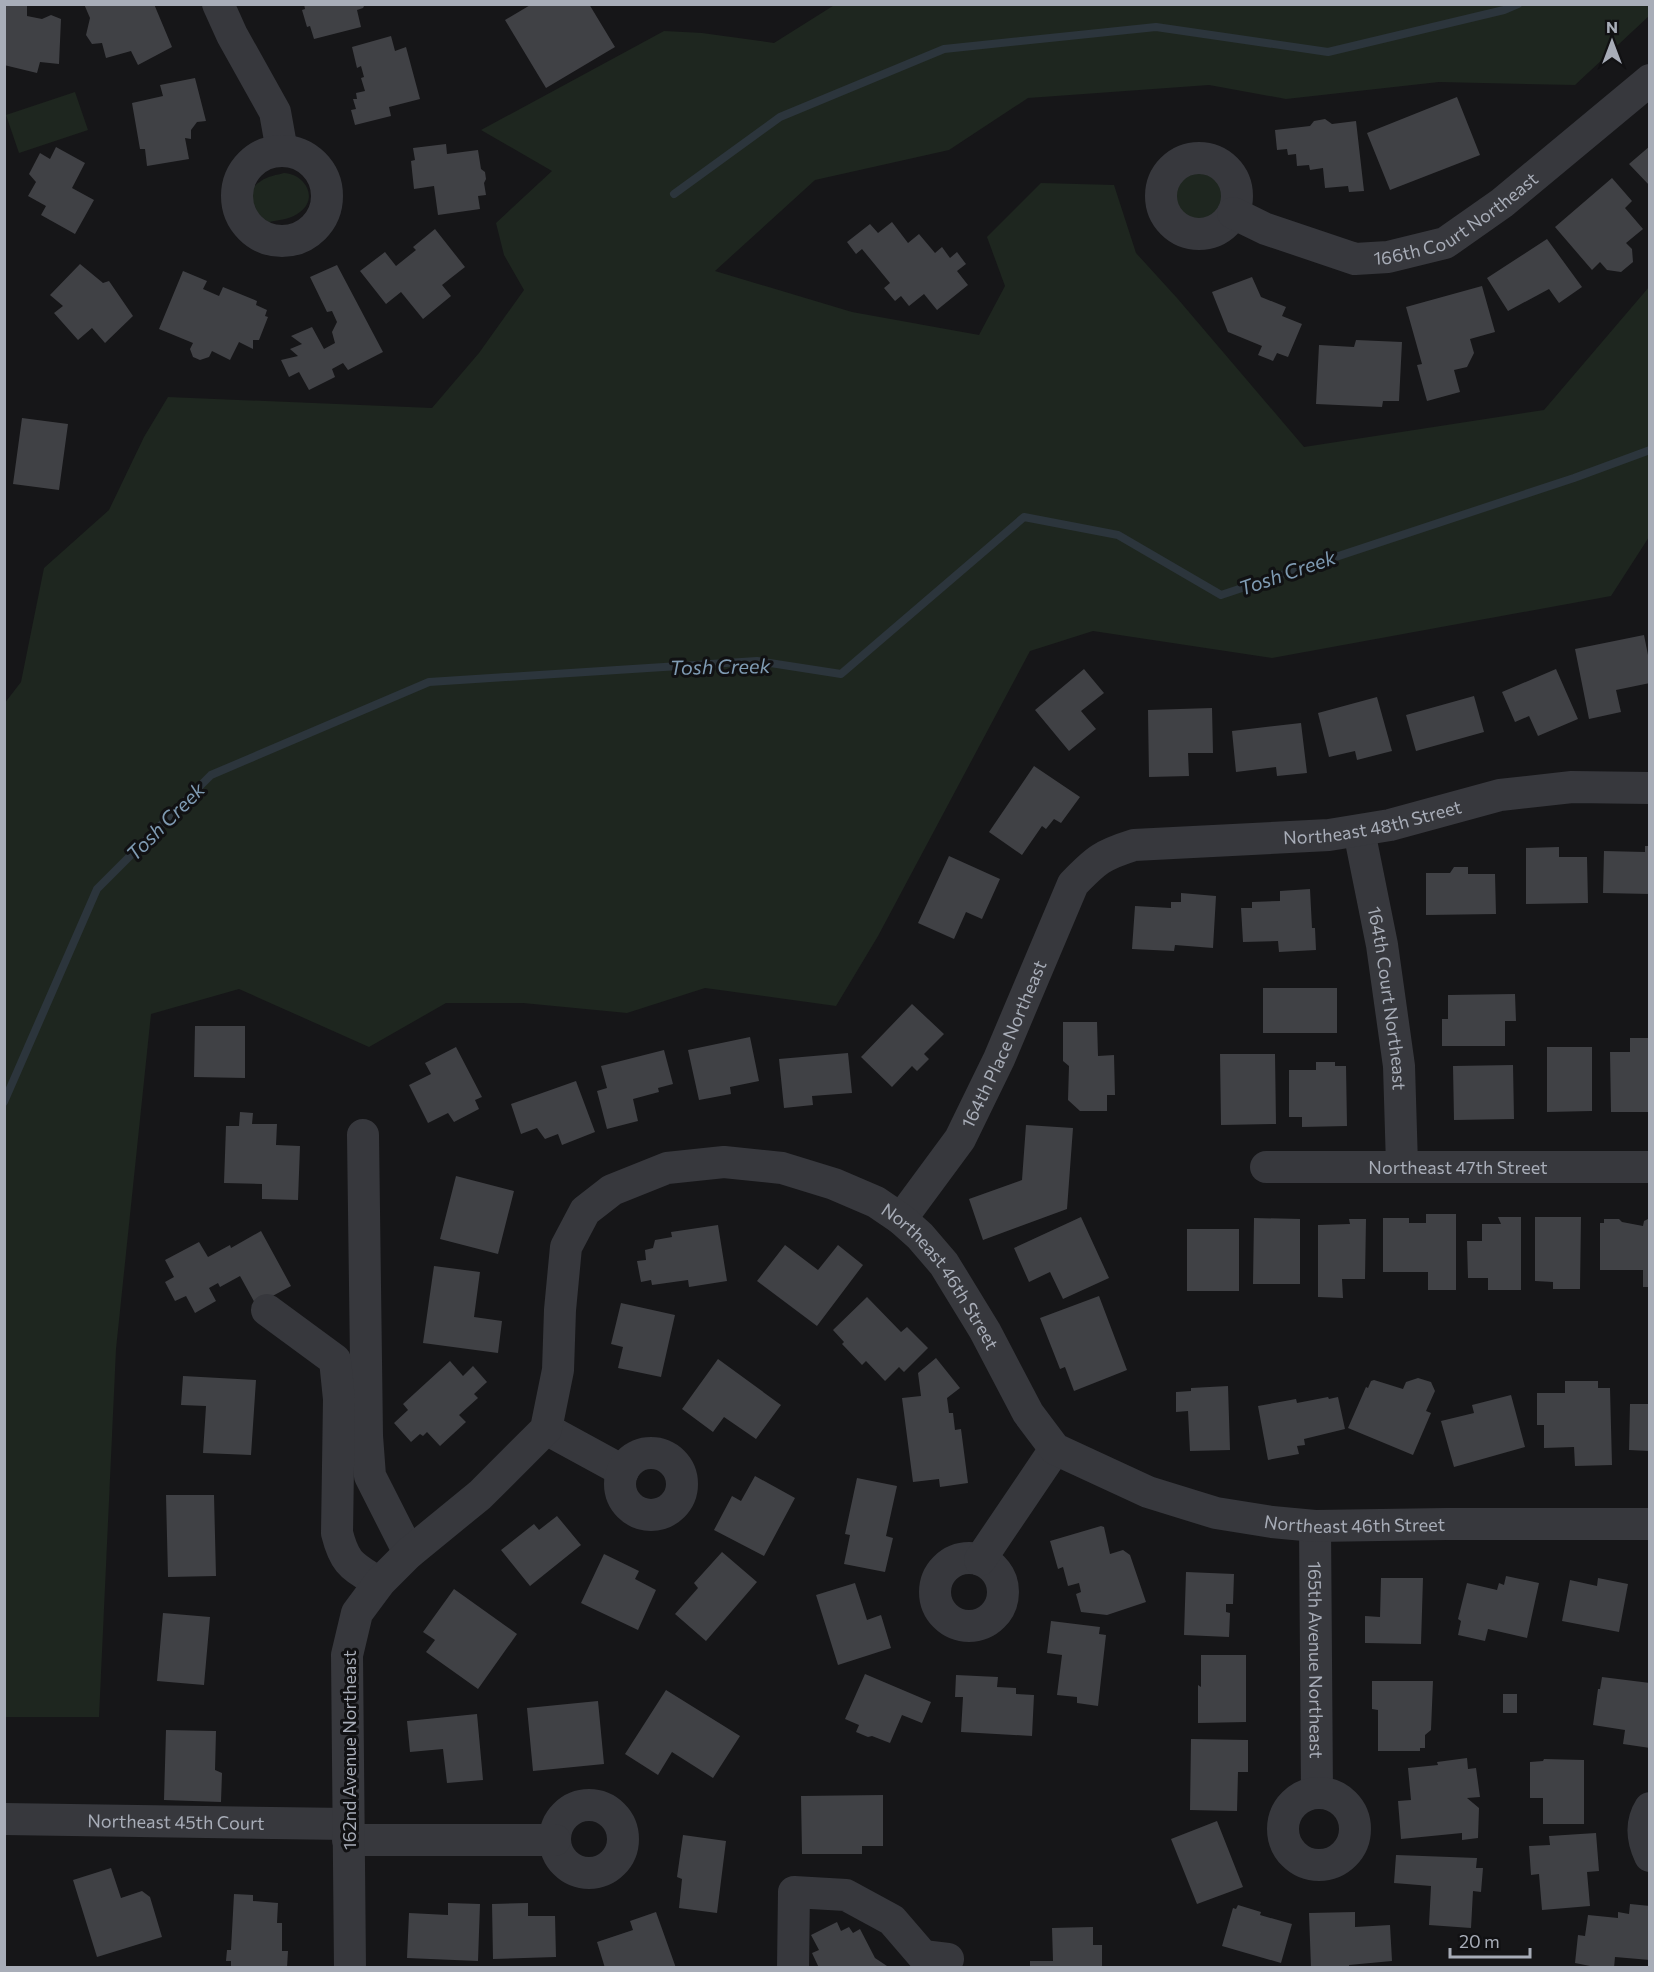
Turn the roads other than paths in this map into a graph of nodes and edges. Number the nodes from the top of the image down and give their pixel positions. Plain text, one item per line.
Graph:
1 (218, 4) edge
2 (1650, 80) edge
3 (282, 151) dead end
4 (1233, 213) dead end
5 (1650, 788) edge
6 (1359, 831) junction
7 (1094, 862) joint
8 (363, 1135) dead end
9 (1402, 1166) junction
10 (1266, 1167) dead end
11 (1650, 1167) edge
12 (901, 1220) junction
13 (267, 1310) dead end
14 (546, 1429) junction
15 (1055, 1449) junction
16 (623, 1471) dead end
17 (1650, 1524) edge
18 (1315, 1526) junction
19 (409, 1552) junction
20 (980, 1560) dead end
21 (379, 1583) junction
22 (1317, 1793) dead end
23 (1650, 1808) edge
24 (4, 1819) edge
25 (348, 1832) junction
26 (555, 1840) dead end
27 (1650, 1856) edge
28 (948, 1959) dead end
29 (350, 1968) edge
30 (793, 1968) edge

1 - 3 street
2 - 4 street, 166th Court Northeast
5 - 6 street, Northeast 48th Street
6 - 7 street, Northeast 48th Street
6 - 9 street, 164th Court Northeast
7 - 12 street, 164th Place Northeast
8 - 19 street
9 - 10 street, Northeast 47th Street
9 - 11 street, Northeast 47th Street
12 - 14 street, Northeast 46th Street
12 - 15 street, Northeast 46th Street
13 - 21 street
14 - 16 street
14 - 19 street
15 - 18 street, Northeast 46th Street
15 - 20 street
17 - 18 street, Northeast 46th Street
18 - 22 street, 165th Avenue Northeast
19 - 21 street, 162nd Avenue Northeast
21 - 25 street, 162nd Avenue Northeast
23 - 27 street
24 - 25 street, Northeast 45th Court
25 - 26 street, Northeast 45th Court
25 - 29 street, 162nd Avenue Northeast
28 - 30 street

